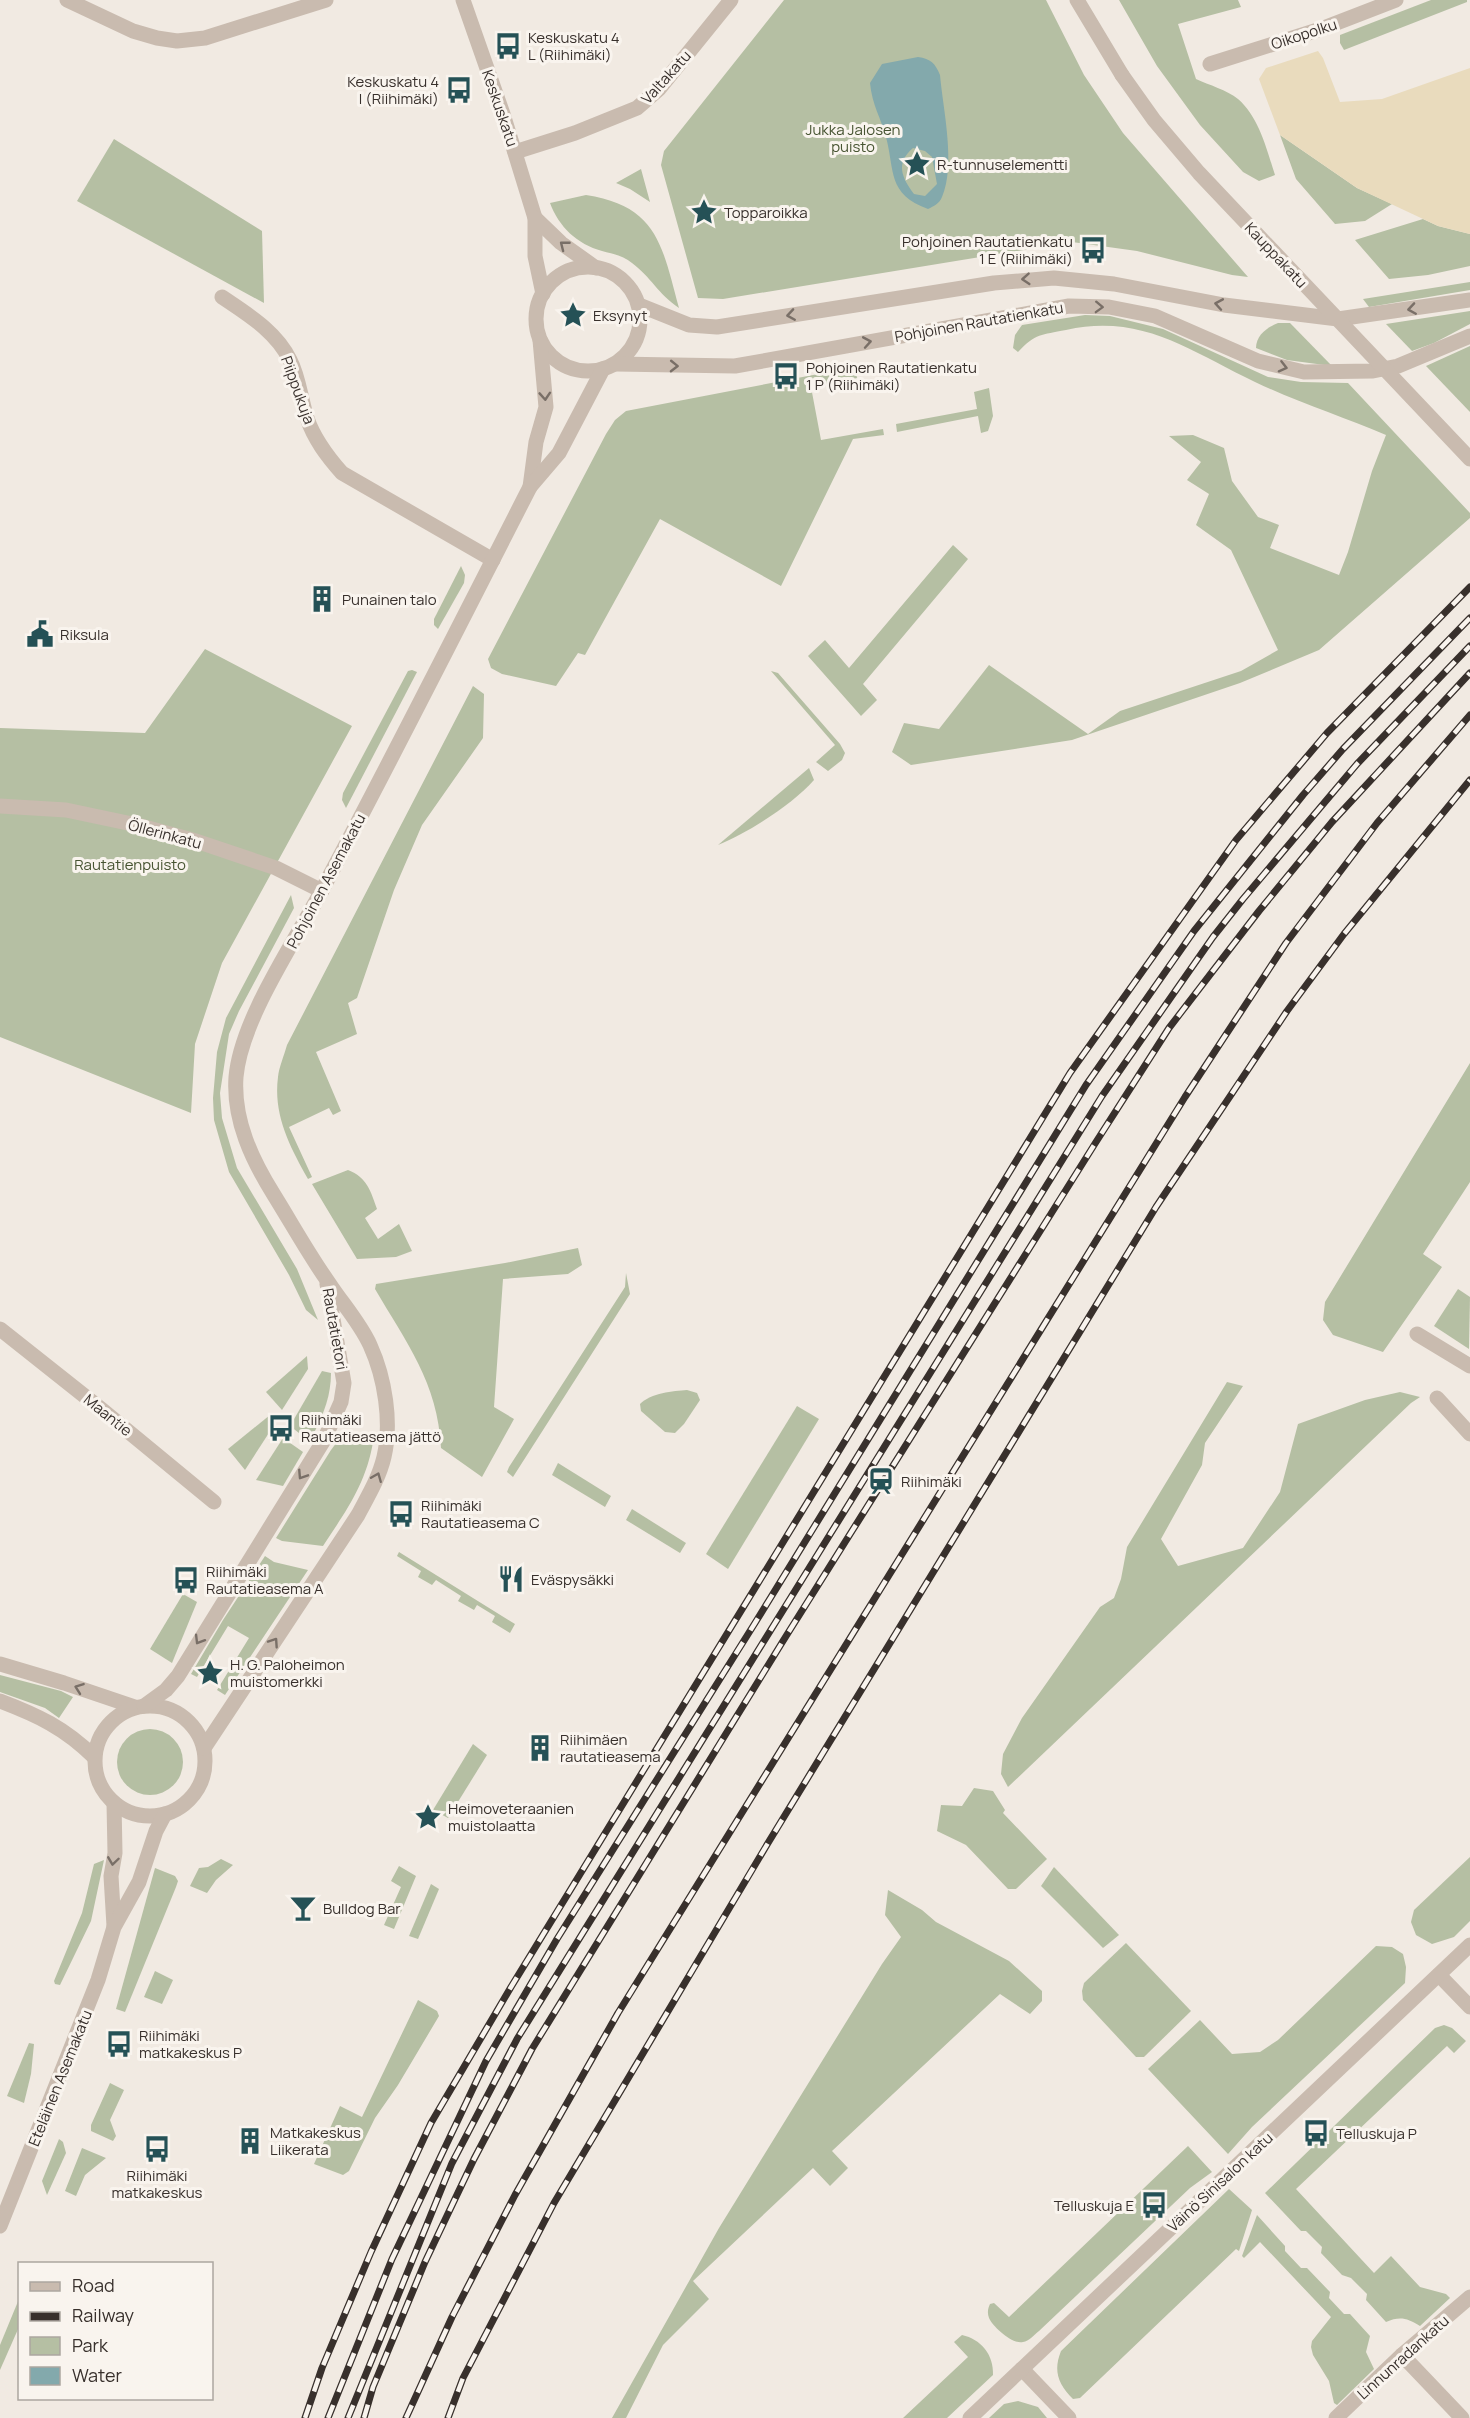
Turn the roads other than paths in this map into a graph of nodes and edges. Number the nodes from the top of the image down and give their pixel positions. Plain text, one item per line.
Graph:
1 (67, 0) edge
2 (326, 0) edge
3 (463, 0) edge
4 (731, 0) edge
5 (1077, 0) edge
6 (1089, 0) edge
7 (1396, 0) edge
8 (1100, 36) junction
9 (1210, 64) dead end
10 (515, 152) junction
11 (535, 218) junction
12 (596, 268) junction
13 (543, 294) junction
14 (222, 297) dead end
15 (1470, 300) edge
16 (639, 305) junction
17 (1470, 336) edge
18 (539, 338) junction
19 (609, 367) junction
20 (1470, 459) edge
21 (530, 487) junction
22 (493, 560) junction
23 (0, 806) edge
24 (322, 891) junction
25 (327, 1281) junction
26 (0, 1329) edge
27 (1417, 1334) dead end
28 (1470, 1366) edge
29 (1437, 1398) dead end
30 (1470, 1434) edge
31 (214, 1502) dead end
32 (0, 1664) edge
33 (0, 1701) edge
34 (140, 1706) junction
35 (204, 1748) junction
36 (94, 1756) junction
37 (114, 1803) junction
38 (165, 1814) junction
39 (114, 1928) junction
40 (1470, 1945) edge
41 (1439, 1975) junction
42 (1470, 2007) edge
43 (0, 2226) edge
44 (1470, 2297) edge
45 (1402, 2355) junction
46 (1022, 2369) junction
47 (970, 2418) edge
48 (1069, 2418) edge
49 (1336, 2418) edge
50 (1462, 2418) edge

1 - 2 street
3 - 10 street, Keskuskatu
4 - 10 street, Valtakatu
5 - 8 street, Kauppakatu
6 - 8 street, Kauppakatu
7 - 9 street, Oikopolku
8 - 20 street, Kauppakatu, bridge
10 - 11 street, Keskuskatu
12 -> 11 street, Keskuskatu
11 - 13 street, Keskuskatu
12 - 13 street
12 - 16 street
13 - 18 street
14 - 22 street, Piippukuja
15 -> 16 street, Pohjoinen Rautatienkatu
16 - 19 street
19 -> 17 street, Pohjoinen Rautatienkatu
18 - 19 street
18 -> 21 street, Pohjoinen Asemakatu
19 - 21 street, Pohjoinen Asemakatu
21 - 22 street, Pohjoinen Asemakatu
22 - 24 street, Pohjoinen Asemakatu
23 - 24 street, Öllerinkatu
24 - 25 street, Pohjoinen Asemakatu
25 -> 34 street, Rautatietori
35 -> 25 street, Rautatietori
26 - 31 street, Maantie
27 - 28 street
29 - 30 street
34 -> 32 street
33 - 36 street
34 - 35 street
34 - 36 street
35 - 38 street
36 - 37 street
37 - 38 street
37 -> 39 street, Eteläinen Asemakatu
38 - 39 street, Eteläinen Asemakatu
39 - 43 street, Eteläinen Asemakatu
40 - 41 street, Väinö Sinisalon katu
41 - 42 street
41 - 46 street, Väinö Sinisalon katu
44 - 45 street, Linnunradankatu
45 - 49 street, Linnunradankatu
45 - 50 street
46 - 47 street, Väinö Sinisalon katu
46 - 48 street

